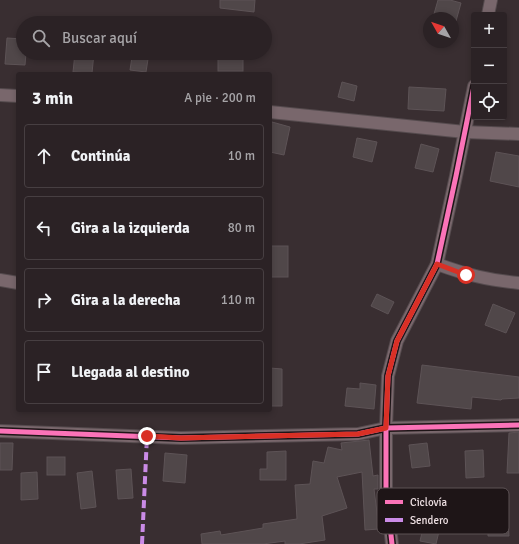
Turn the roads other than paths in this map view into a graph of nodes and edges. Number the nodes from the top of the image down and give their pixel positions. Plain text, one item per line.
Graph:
1 (491, 0) edge
2 (489, 12) edge
3 (0, 95) edge
4 (16, 96) edge
5 (471, 101) edge
6 (272, 112) edge
7 (465, 132) junction
8 (519, 134) edge
9 (437, 264) junction
10 (0, 280) edge
11 (16, 283) edge
12 (519, 283) edge
13 (519, 425) edge
14 (386, 428) junction
15 (0, 431) edge
16 (386, 488) edge
17 (391, 534) edge
18 (392, 544) edge

1 - 2 street
3 - 4 street
5 - 7 street
6 - 7 street
7 - 8 street
7 - 9 street
9 - 12 street
9 - 14 street
10 - 11 street
13 - 14 street
14 - 15 street
14 - 16 street
17 - 18 street

